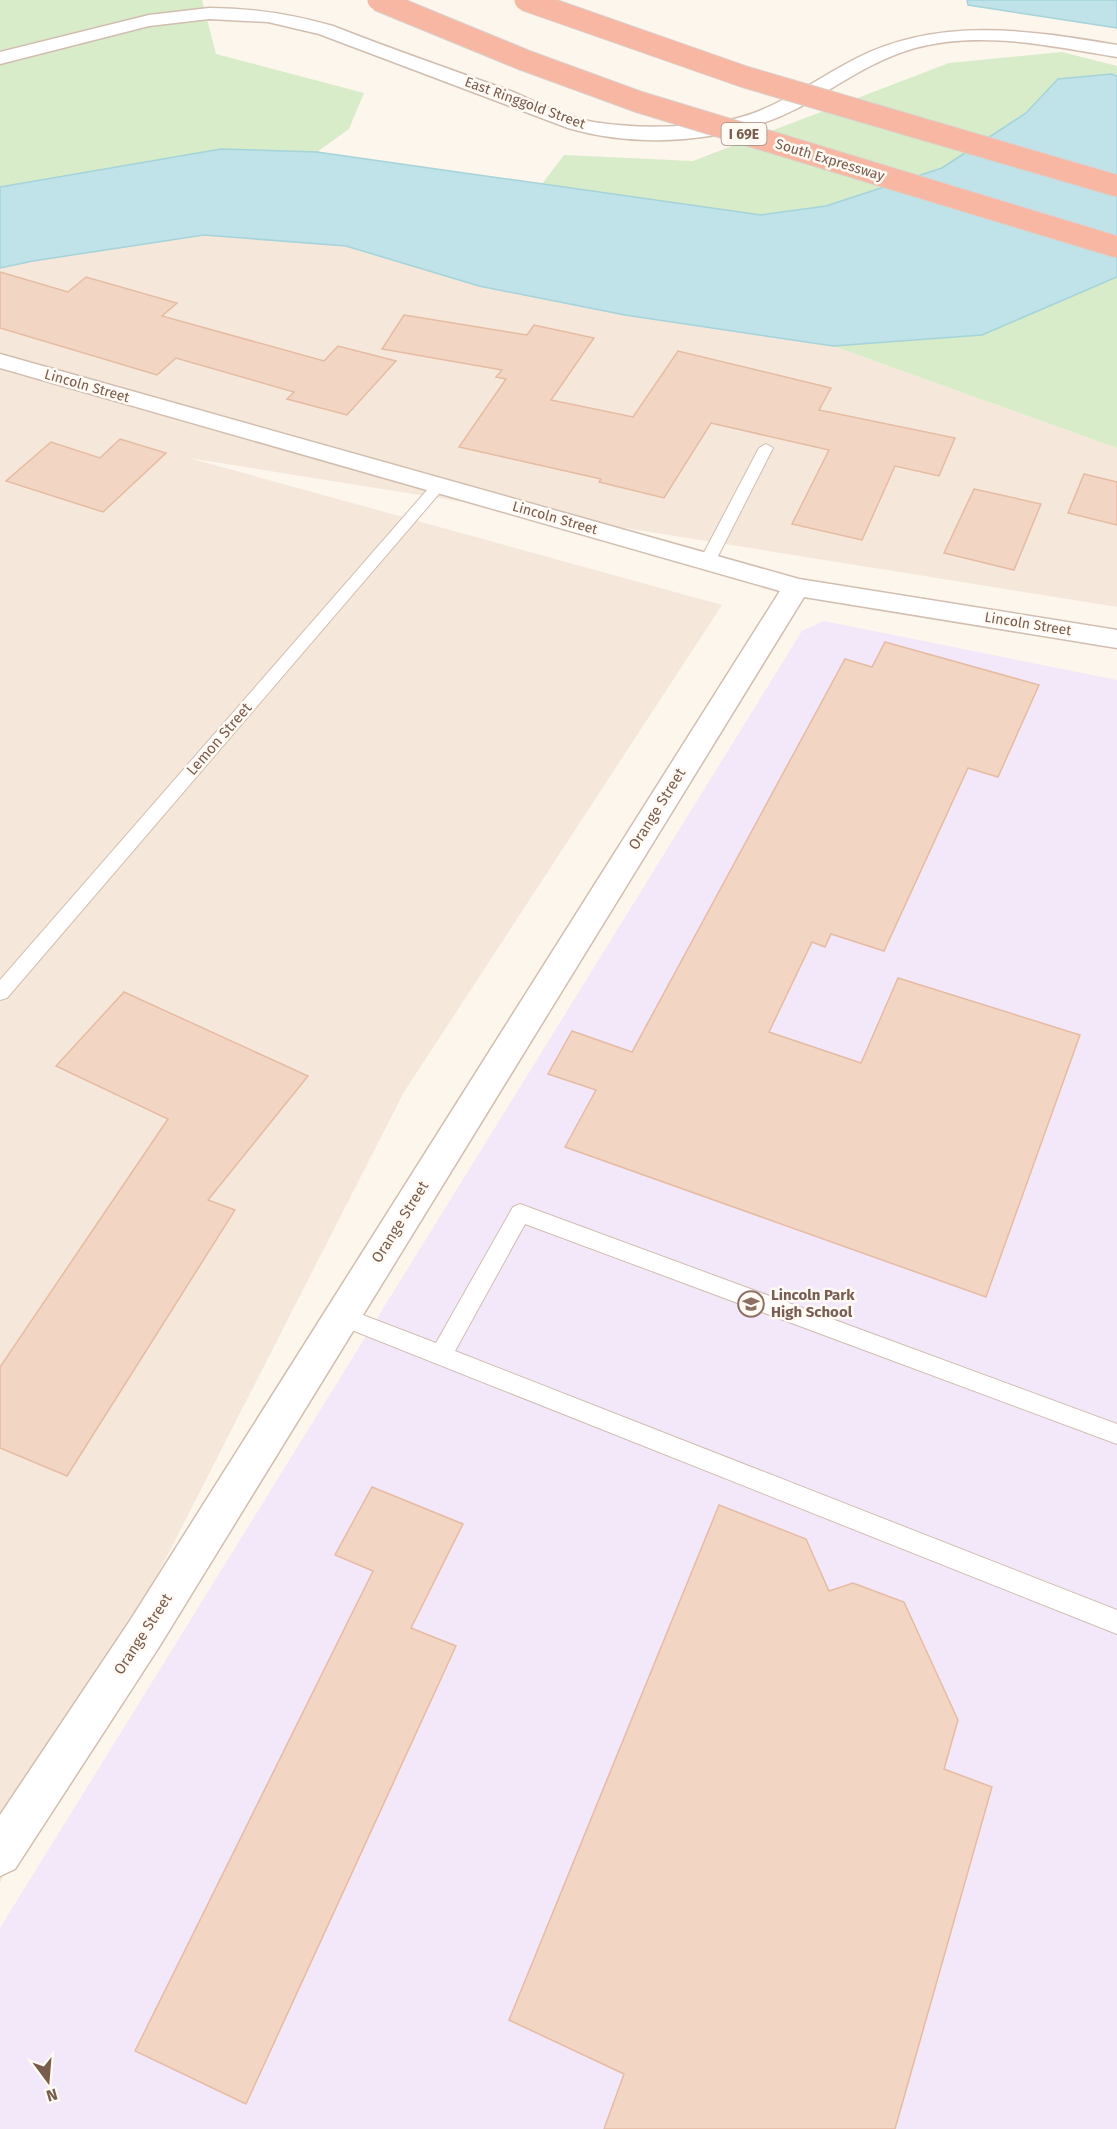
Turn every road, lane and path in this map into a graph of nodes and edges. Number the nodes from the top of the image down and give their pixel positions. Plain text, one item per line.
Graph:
1 (378, 0) edge
2 (525, 0) edge
3 (1117, 51) edge
4 (0, 58) edge
5 (1117, 186) edge
6 (1117, 247) edge
7 (0, 362) edge
8 (766, 448) dead end
9 (439, 485) junction
10 (706, 562) junction
11 (797, 587) junction
12 (1117, 639) edge
13 (0, 993) edge
14 (342, 1316) junction
15 (442, 1354) junction
16 (1117, 1434) edge
17 (1117, 1622) edge
18 (0, 1854) edge

1 - 6 highway, South Expressway / I 69E, bridge
2 - 5 highway, bridge
3 - 4 street, East Ringgold Street
7 - 9 street, Lincoln Street
8 - 10 lane
9 - 10 street, Lincoln Street
9 - 13 lane, Lemon Street
10 - 11 street, Lincoln Street
11 - 12 street, Lincoln Street
11 - 14 street, Orange Street
14 - 15 lane
14 - 18 street, Orange Street
15 - 16 lane
15 - 17 lane

